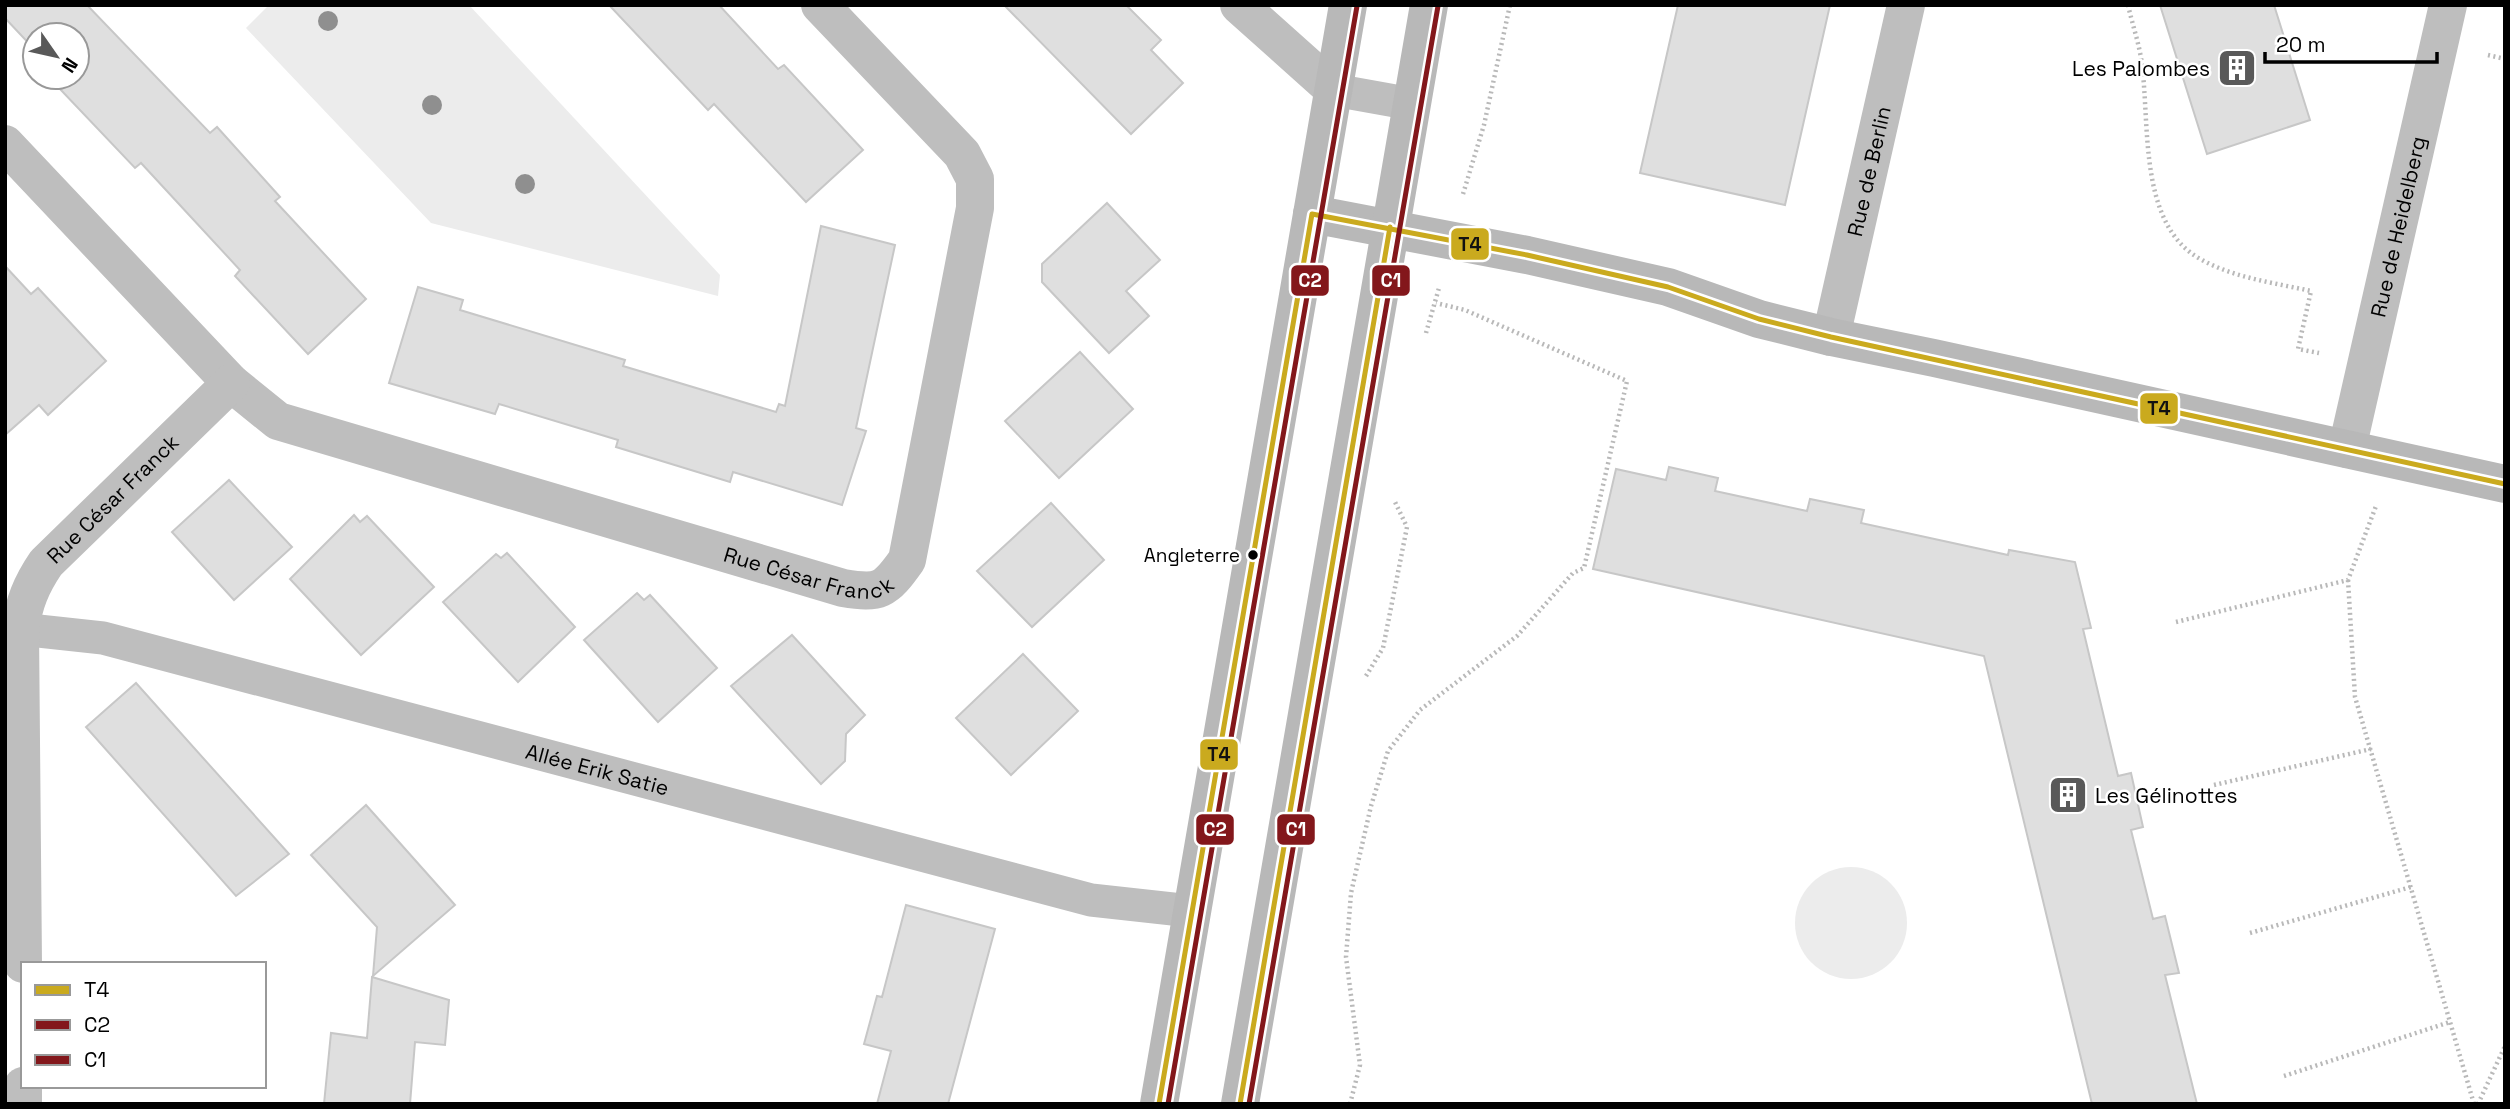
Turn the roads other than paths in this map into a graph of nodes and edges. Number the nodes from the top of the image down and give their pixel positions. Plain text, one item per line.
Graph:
1 (820, 5) edge
2 (1239, 5) edge
3 (1348, 5) edge
4 (1429, 5) edge
5 (1906, 5) edge
6 (2448, 5) edge
7 (1334, 90) junction
8 (1412, 104) junction
9 (5, 144) edge
10 (1312, 214) junction
11 (1391, 227) junction
12 (1831, 337) junction
13 (231, 383) junction
14 (2347, 449) junction
15 (2505, 484) edge
16 (13, 627) edge
17 (14, 875) edge
18 (1191, 911) junction
19 (23, 962) edge
20 (1159, 1104) edge
21 (1240, 1104) edge

1 - 13 street, Rue César Franck
2 - 7 street
3 - 7 main road
4 - 8 main road
5 - 12 street, Rue de Berlin
6 - 14 street, Rue de Heidelberg
7 - 8 lane
7 - 10 main road
8 - 11 main road
9 - 13 street, Rue César Franck
10 - 11 main road
10 - 18 main road
11 - 12 main road
11 - 21 main road
12 - 14 main road
13 - 16 street, Rue César Franck
14 - 15 main road
16 - 17 street, Rue César Franck
16 - 18 lane, Allée Erik Satie
17 - 19 street, Rue César Franck
18 - 20 main road

